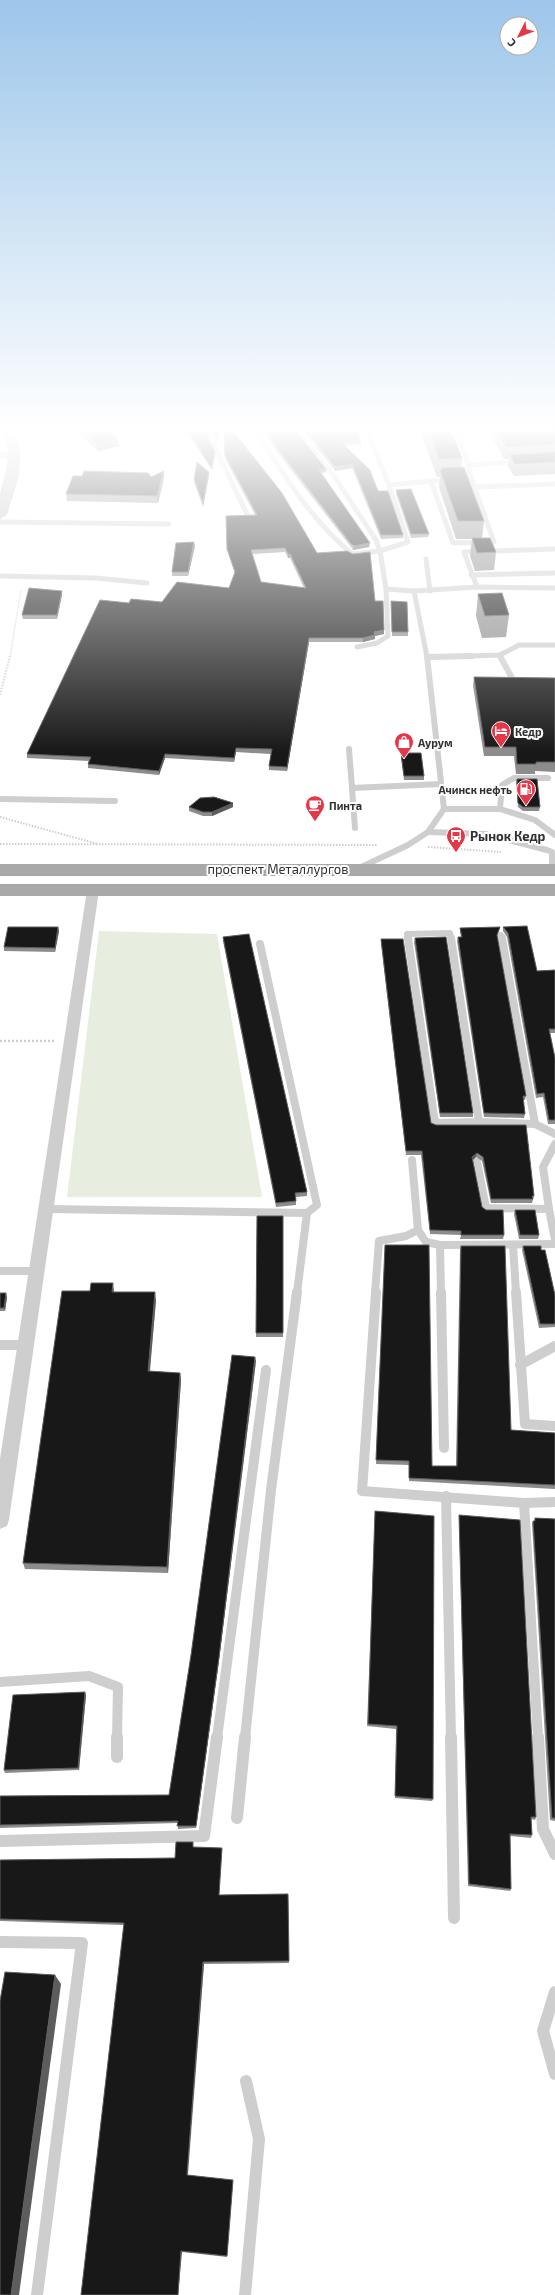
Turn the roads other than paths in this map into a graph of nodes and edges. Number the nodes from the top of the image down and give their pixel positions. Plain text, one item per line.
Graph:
1 (334, 538) edge
2 (375, 538) edge
3 (407, 538) edge
4 (451, 538) edge
5 (493, 538) edge
6 (555, 549) edge
7 (380, 551) junction
8 (426, 559) dead end
9 (555, 573) edge
10 (471, 575) junction
11 (0, 576) edge
12 (147, 583) dead end
13 (477, 587) junction
14 (555, 588) edge
15 (386, 590) junction
16 (430, 590) junction
17 (414, 591) junction
18 (555, 644) edge
19 (357, 647) dead end
20 (500, 655) junction
21 (427, 656) junction
22 (512, 678) edge
23 (349, 749) dead end
24 (548, 778) dead end
25 (441, 784) junction
26 (352, 788) junction
27 (0, 800) edge
28 (114, 801) dead end
29 (444, 809) junction
30 (500, 809) junction
31 (354, 828) dead end
32 (428, 832) junction
33 (555, 835) edge
34 (553, 860) edge
35 (356, 869) junction
36 (0, 870) edge
37 (0, 890) edge
38 (93, 890) junction
39 (555, 890) edge
40 (501, 935) dead end
41 (260, 944) dead end
42 (479, 1122) junction
43 (535, 1124) junction
44 (555, 1134) edge
45 (555, 1144) edge
46 (412, 1160) dead end
47 (477, 1162) dead end
48 (48, 1209) junction
49 (549, 1209) junction
50 (307, 1213) junction
51 (418, 1230) junction
52 (555, 1240) edge
53 (440, 1244) junction
54 (555, 1244) edge
55 (513, 1246) junction
56 (0, 1271) edge
57 (38, 1271) junction
58 (0, 1345) edge
59 (26, 1345) junction
60 (555, 1346) edge
61 (520, 1365) junction
62 (266, 1370) dead end
63 (555, 1426) edge
64 (444, 1448) dead end
65 (446, 1496) junction
66 (555, 1502) edge
67 (524, 1503) junction
68 (0, 1520) edge
69 (0, 1682) edge
70 (118, 1757) dead end
71 (237, 1818) dead end
72 (0, 1841) edge
73 (555, 1854) edge
74 (454, 1918) dead end
75 (0, 1942) edge
76 (555, 1992) edge
77 (555, 2074) edge
78 (246, 2081) dead end
79 (37, 2295) edge
80 (245, 2295) edge

1 - 7 lane
2 - 7 lane
3 - 7 lane
4 - 5 lane
6 - 10 lane
7 - 15 lane
8 - 16 lane
9 - 10 lane
10 - 13 lane
11 - 12 lane
13 - 14 lane
13 - 16 lane
15 - 17 lane
15 - 19 lane
16 - 17 lane
17 - 21 lane
18 - 20 lane
20 - 21 lane
20 - 22 lane
21 - 25 lane
23 - 26 lane
24 - 30 lane
25 - 26 lane
25 - 29 lane
26 - 31 lane
27 - 28 lane
29 - 30 lane
29 - 32 lane
30 - 33 lane
32 - 34 lane
32 - 35 lane
34 - 35 main road, проспект Металлургов
35 - 36 main road, проспект Металлургов
37 - 38 main road, проспект Металлургов
38 - 39 main road, проспект Металлургов
38 - 48 street
40 - 43 lane
41 - 50 lane
42 - 42 lane
42 - 43 lane
43 - 44 lane
45 - 49 lane
46 - 51 lane
47 - 49 lane
48 - 50 lane
48 - 57 street
49 - 52 lane
50 - 71 lane
51 - 53 lane
51 - 65 lane
53 - 55 lane
53 - 64 lane
54 - 55 lane
55 - 61 lane
56 - 57 lane
57 - 59 street
58 - 59 lane
59 - 68 street
60 - 61 lane
61 - 63 lane
62 - 72 lane
65 - 67 lane
65 - 74 lane
66 - 67 lane
67 - 73 lane
69 - 70 lane
75 - 79 lane
76 - 77 lane
78 - 80 lane

